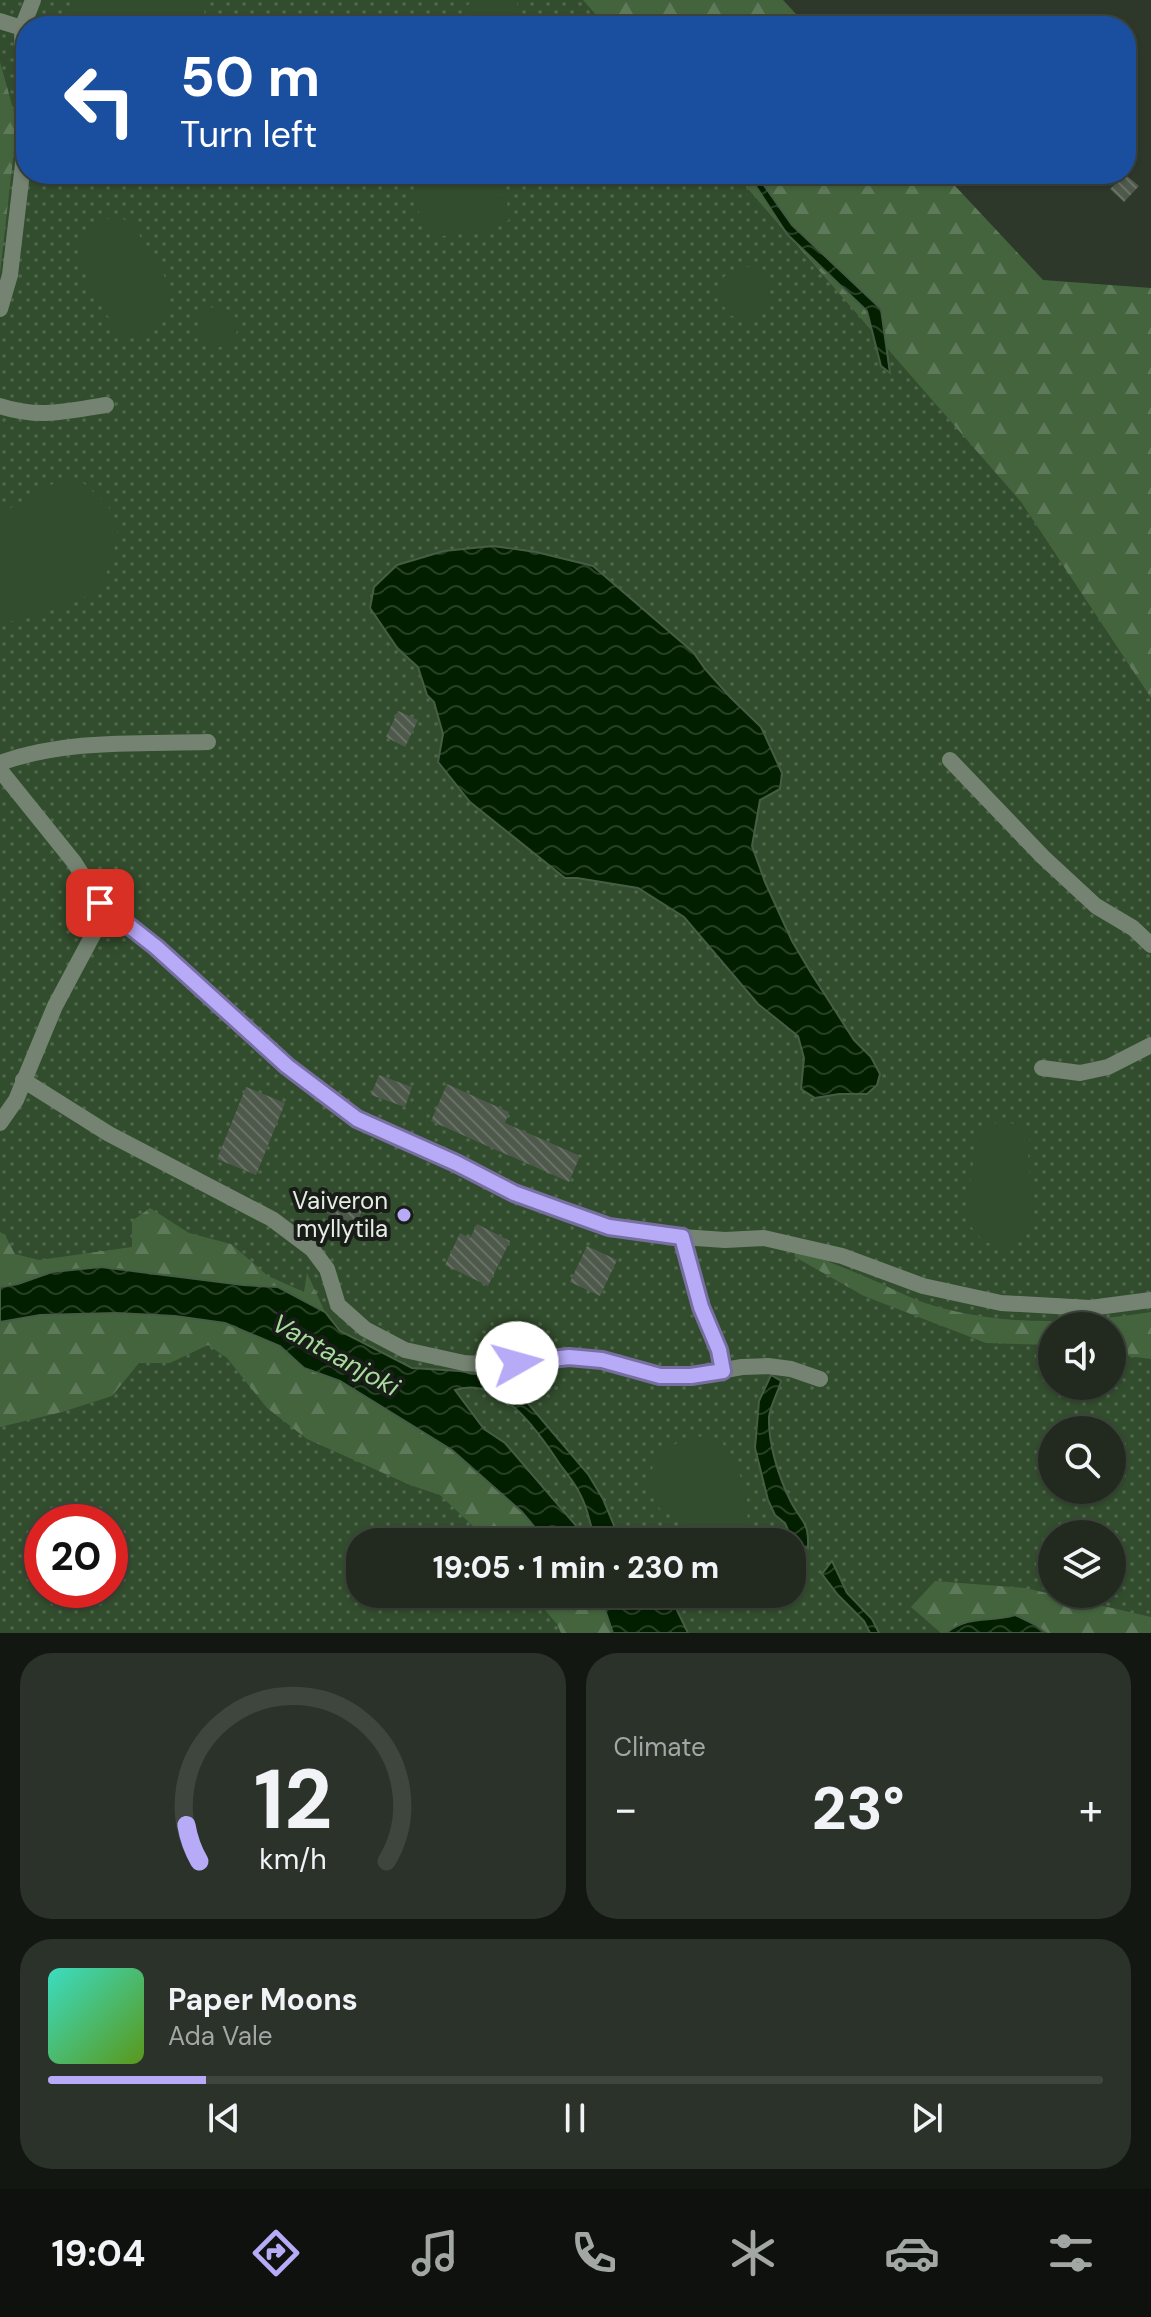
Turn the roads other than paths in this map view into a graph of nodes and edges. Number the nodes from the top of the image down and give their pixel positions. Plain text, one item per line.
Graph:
1 (21, 184) edge
2 (0, 309) edge
3 (106, 405) dead end
4 (0, 406) edge
5 (208, 742) dead end
6 (950, 760) dead end
7 (0, 763) edge
8 (0, 770) edge
9 (100, 903) junction
10 (1151, 945) edge
11 (1151, 1045) edge
12 (1042, 1068) dead end
13 (23, 1080) junction
14 (0, 1123) edge
15 (682, 1237) junction
16 (1151, 1300) edge
17 (723, 1371) junction
18 (820, 1379) dead end

1 - 2 lane
3 - 4 lane
5 - 7 lane
6 - 10 lane
8 - 9 lane
9 - 13 lane
9 - 15 lane
11 - 12 lane
13 - 14 lane
13 - 17 lane
15 - 16 lane
15 - 17 lane
17 - 18 lane

